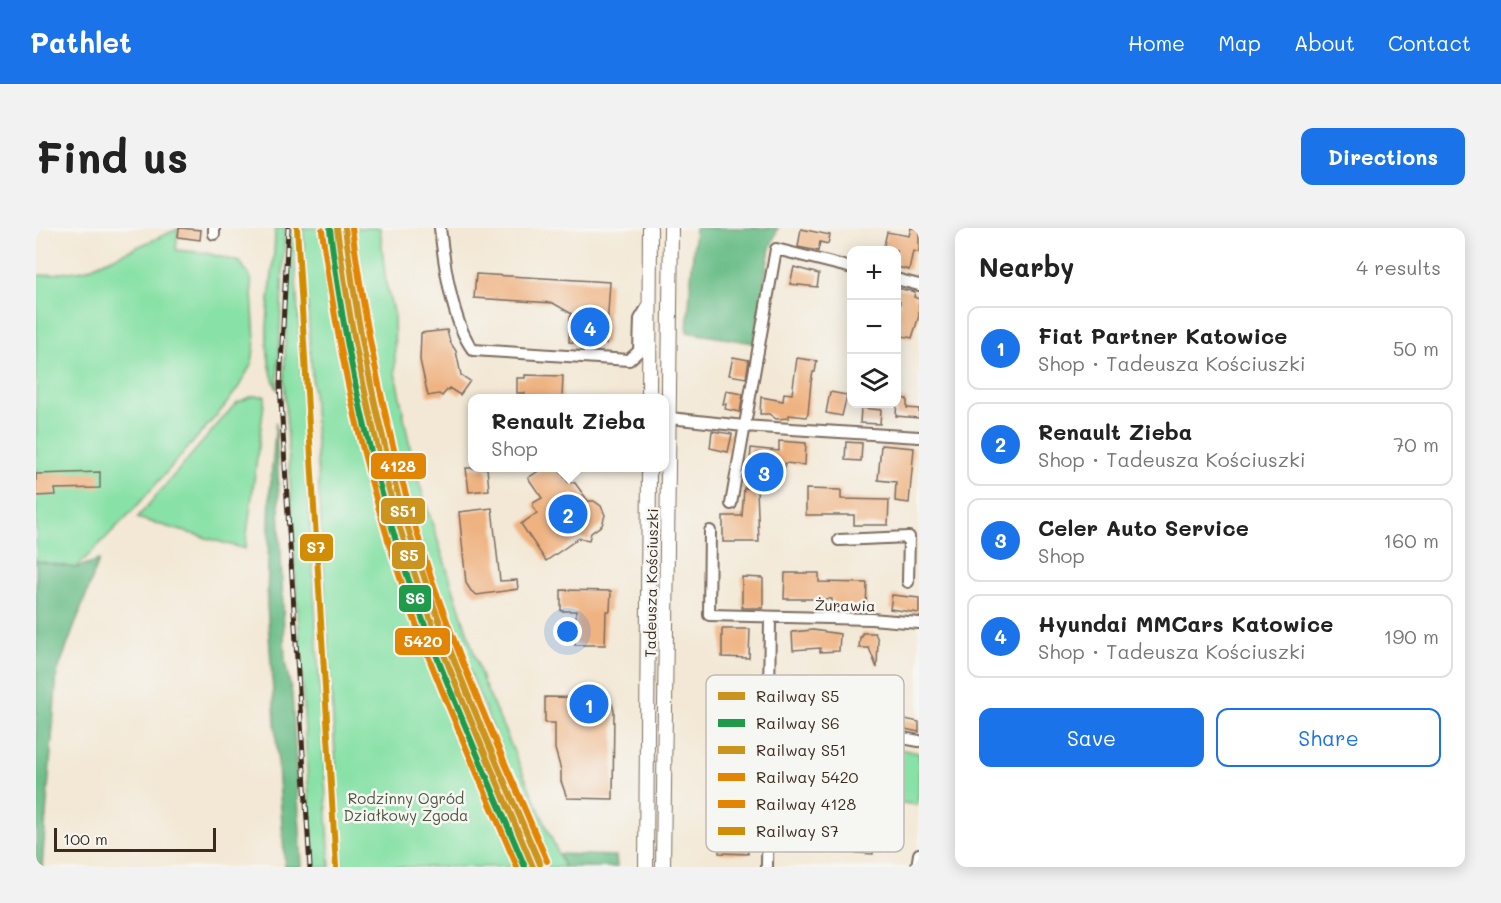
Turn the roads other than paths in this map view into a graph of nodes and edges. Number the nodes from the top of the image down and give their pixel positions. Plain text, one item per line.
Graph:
1 (440, 228) edge
2 (650, 228) edge
3 (671, 228) edge
4 (847, 267) edge
5 (901, 280) edge
6 (919, 285) edge
7 (649, 303) junction
8 (649, 394) edge
9 (670, 418) junction
10 (744, 426) junction
11 (919, 437) edge
12 (649, 472) edge
13 (731, 504) dead end
14 (710, 531) dead end
15 (839, 540) dead end
16 (909, 582) dead end
17 (770, 618) junction
18 (919, 623) edge
19 (769, 675) edge
20 (904, 738) edge
21 (919, 741) edge
22 (767, 852) edge
23 (919, 855) edge
24 (646, 867) edge
25 (663, 867) edge
26 (767, 867) edge
27 (917, 867) edge

1 - 7 street
2 - 7 main road
3 - 9 main road, Tadeusza Kościuszki
4 - 10 street
5 - 6 street
7 - 8 main road
9 - 10 street
9 - 25 main road, Tadeusza Kościuszki
10 - 11 street
10 - 13 street
12 - 24 main road, Tadeusza Kościuszki
14 - 17 street, Żurawia
15 - 16 street
17 - 18 street, Żurawia
17 - 19 street
20 - 21 street
22 - 26 street
23 - 27 street

